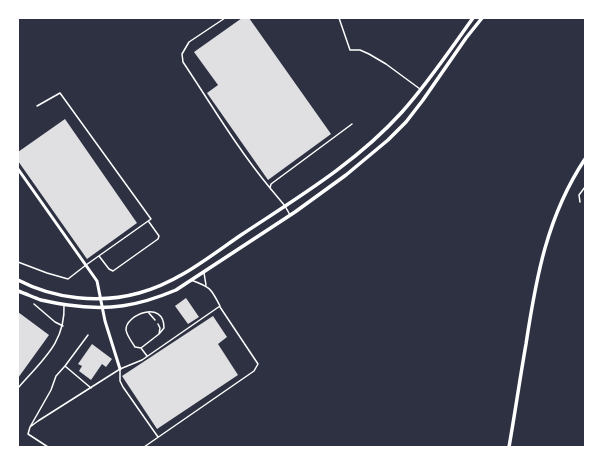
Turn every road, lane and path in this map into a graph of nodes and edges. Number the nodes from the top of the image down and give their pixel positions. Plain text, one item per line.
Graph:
1 (225, 18) edge
2 (339, 18) edge
3 (473, 18) edge
4 (482, 18) edge
5 (420, 90) junction
6 (37, 106) dead end
7 (352, 124) dead end
8 (585, 160) edge
9 (18, 169) edge
10 (585, 187) edge
11 (270, 188) junction
12 (580, 202) dead end
13 (285, 206) junction
14 (290, 215) junction
15 (148, 221) junction
16 (99, 256) junction
17 (18, 262) edge
18 (86, 264) junction
19 (204, 272) junction
20 (18, 280) edge
21 (191, 280) junction
22 (206, 285) junction
23 (18, 291) edge
24 (101, 299) junction
25 (34, 304) dead end
26 (64, 304) junction
27 (220, 306) junction
28 (103, 308) junction
29 (148, 311) junction
30 (155, 320) dead end
31 (158, 324) dead end
32 (63, 326) junction
33 (88, 334) dead end
34 (159, 334) junction
35 (141, 348) junction
36 (147, 356) junction
37 (64, 366) junction
38 (120, 369) junction
39 (18, 388) edge
40 (91, 388) junction
41 (30, 427) junction
42 (158, 437) junction
43 (48, 447) edge
44 (144, 447) edge
45 (510, 447) edge

1 - 11 lane
2 - 5 lane
3 - 5 street
4 - 14 street
5 - 13 street
6 - 15 lane
7 - 11 lane
8 - 45 street
9 - 18 street
10 - 12 lane
11 - 13 lane
13 - 14 lane
13 - 24 street
14 - 19 street
15 - 16 lane
15 - 16 lane
16 - 18 lane
17 - 18 lane
18 - 24 street
19 - 21 street
19 - 22 lane
20 - 24 street
21 - 22 lane
21 - 28 street
22 - 27 lane
23 - 26 street
24 - 28 street
25 - 32 lane
26 - 28 street
26 - 32 lane
27 - 36 lane
27 - 42 lane
28 - 38 street
29 - 30 lane
29 - 34 lane
29 - 35 lane
31 - 34 lane
32 - 39 lane
33 - 37 lane
34 - 35 lane
35 - 36 lane
36 - 38 lane
37 - 40 lane
37 - 41 lane
38 - 40 lane
38 - 42 lane
40 - 41 lane
41 - 43 lane
42 - 44 lane

